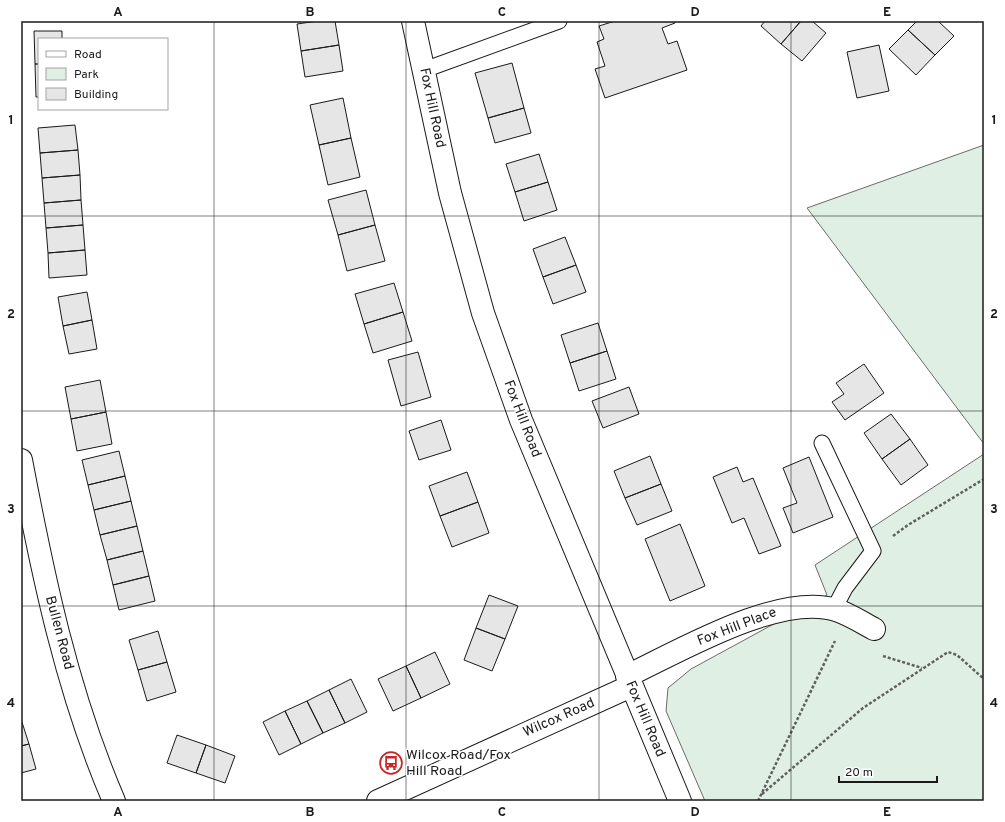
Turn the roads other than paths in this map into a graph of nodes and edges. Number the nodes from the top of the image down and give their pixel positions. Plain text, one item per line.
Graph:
1 (413, 21) edge
2 (559, 21) edge
3 (424, 70) junction
4 (822, 443) dead end
5 (21, 460) edge
6 (841, 612) junction
7 (874, 629) dead end
8 (629, 681) junction
9 (114, 801) edge
10 (378, 801) edge
11 (680, 801) edge

1 - 3 street, Fox Hill Road
2 - 3 lane
3 - 8 street, Fox Hill Road
4 - 6 lane
5 - 9 street, Bullen Road
6 - 7 street, Fox Hill Place
6 - 8 street, Fox Hill Place
8 - 10 street, Wilcox Road
8 - 11 street, Fox Hill Road

